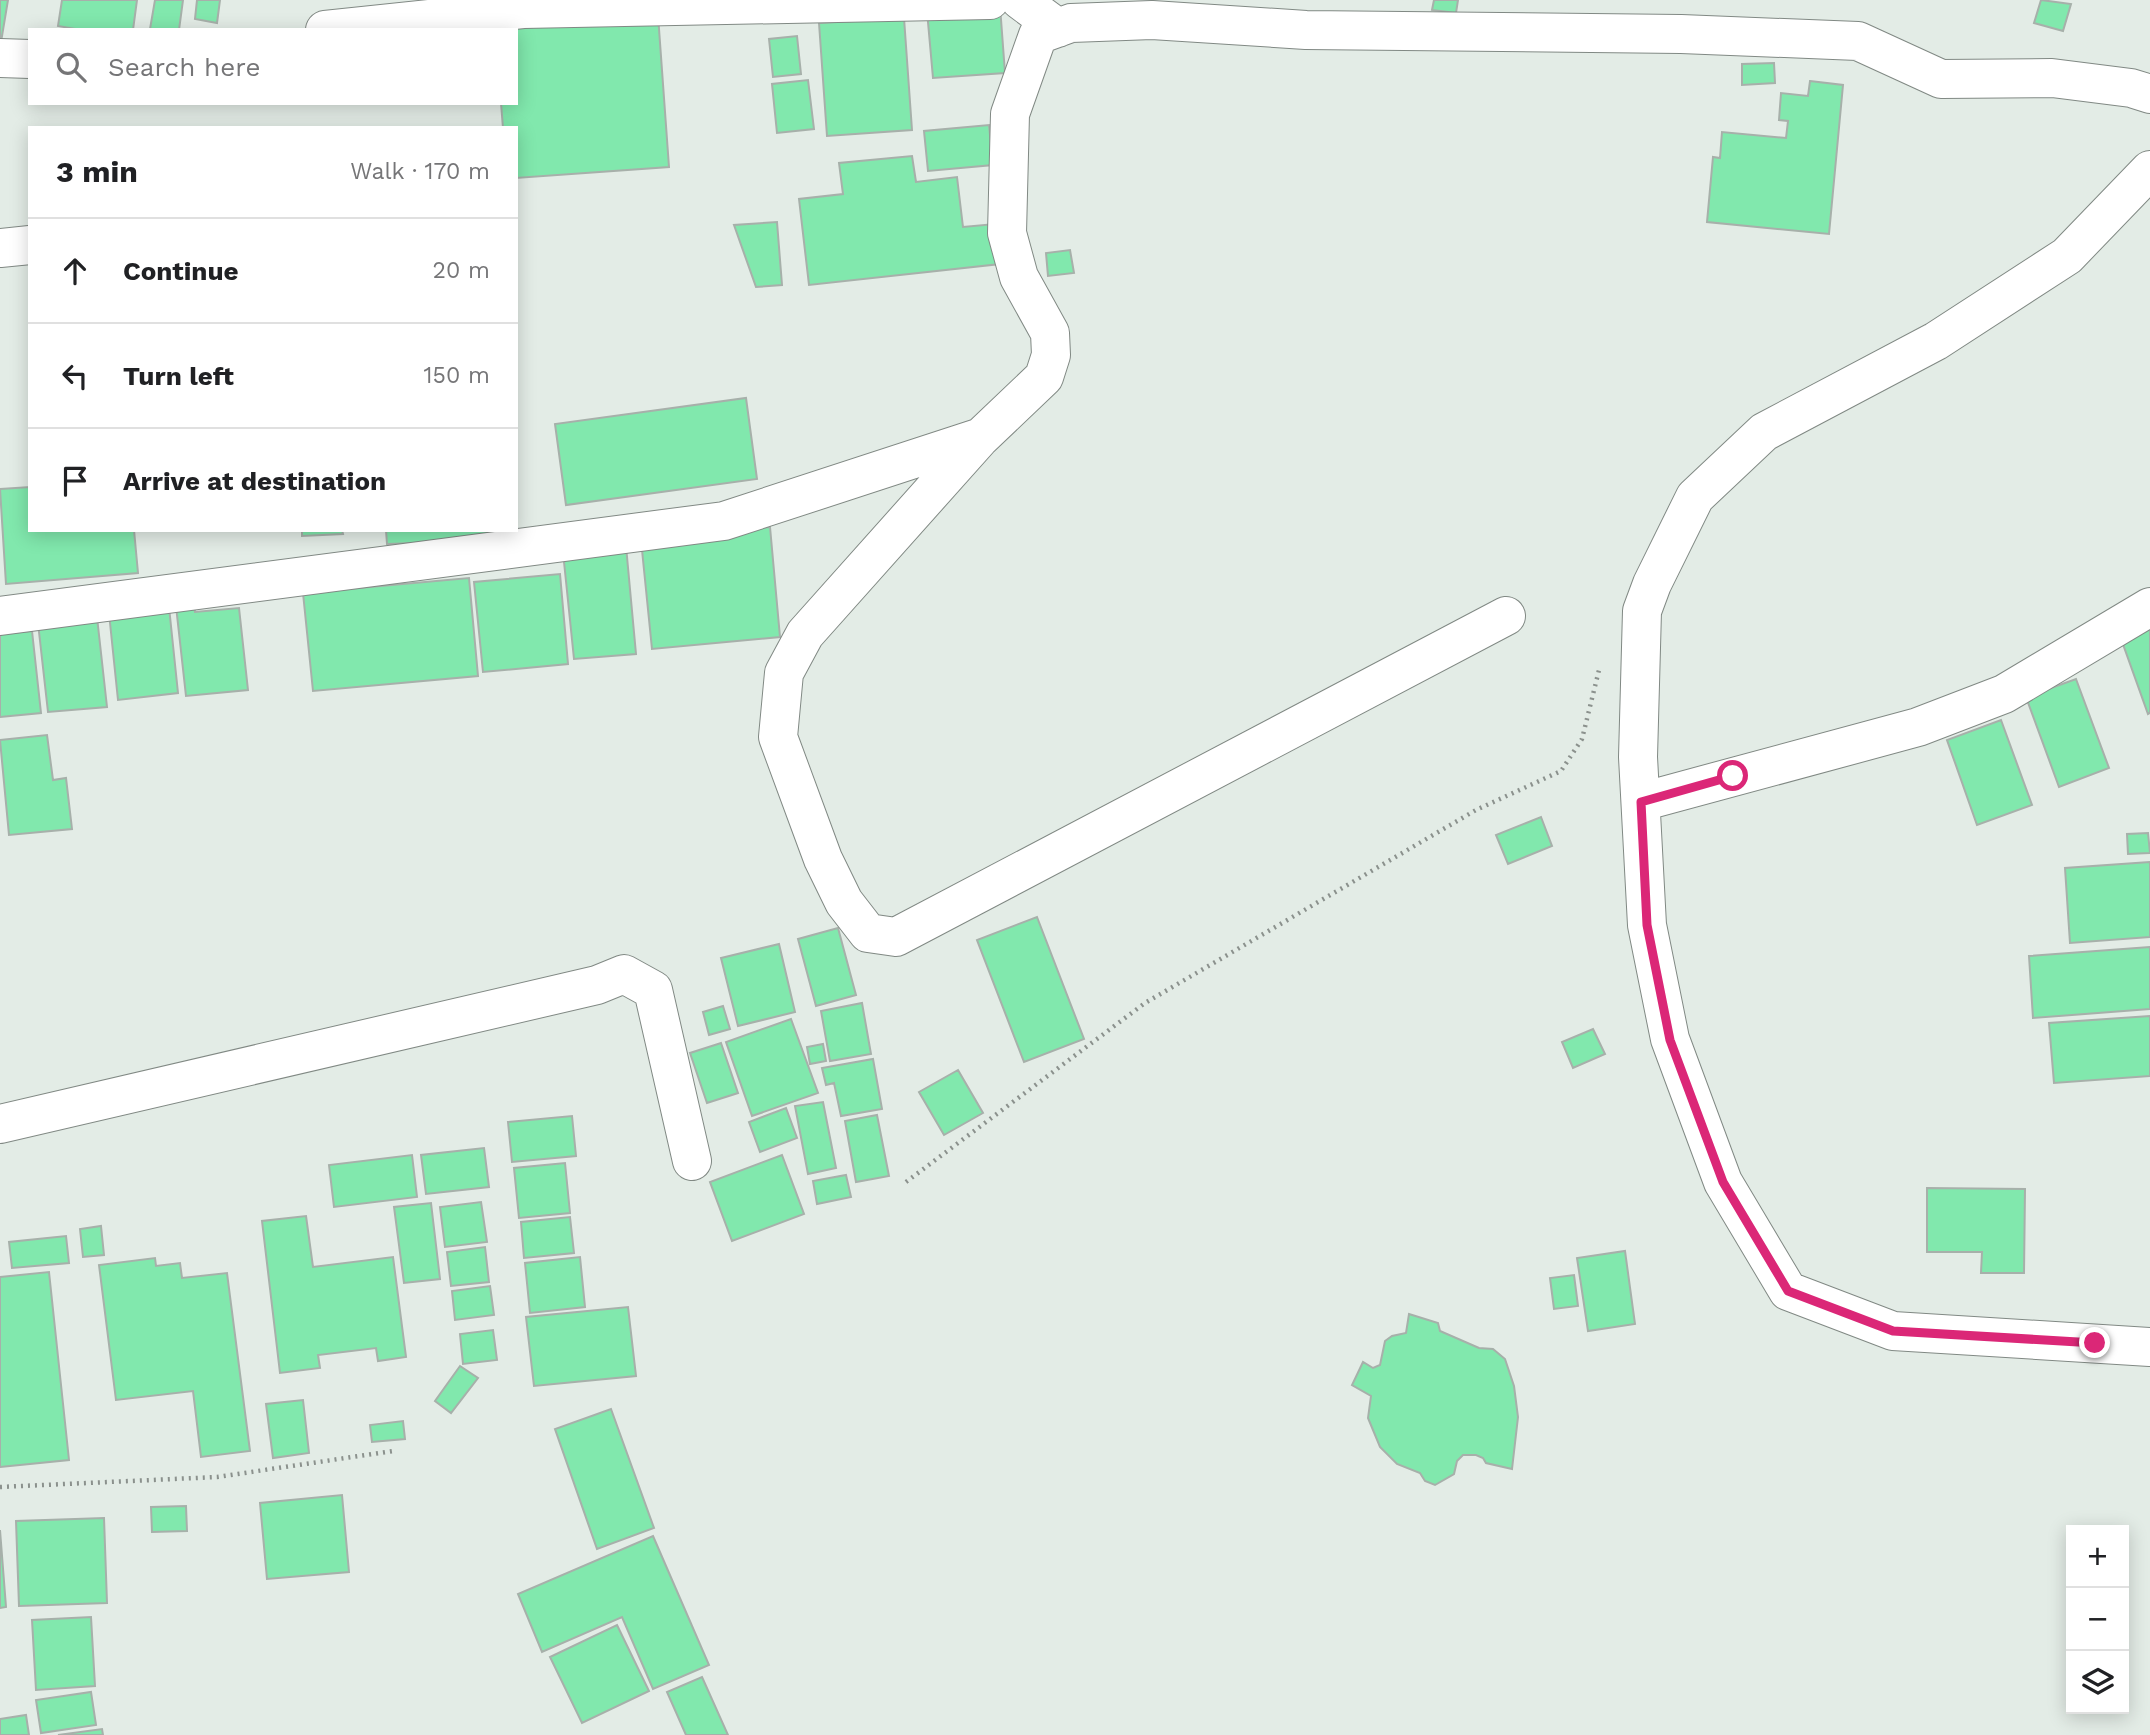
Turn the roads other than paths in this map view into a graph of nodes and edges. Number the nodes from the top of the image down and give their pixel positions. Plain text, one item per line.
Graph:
1 (990, 0) edge
2 (1020, 0) edge
3 (344, 28) edge
4 (1058, 28) junction
5 (0, 58) edge
6 (28, 59) edge
7 (2150, 94) edge
8 (2150, 170) edge
9 (28, 245) edge
10 (0, 248) edge
11 (981, 437) junction
12 (2150, 607) edge
13 (0, 616) edge
14 (1506, 616) dead end
15 (1641, 802) junction
16 (0, 1124) edge
17 (692, 1161) dead end
18 (2150, 1348) edge

1 - 3 street
2 - 4 street
4 - 7 street
4 - 11 street
5 - 6 street
8 - 15 street
9 - 10 street
11 - 13 street
11 - 14 street
12 - 15 street
15 - 18 street
16 - 17 street

